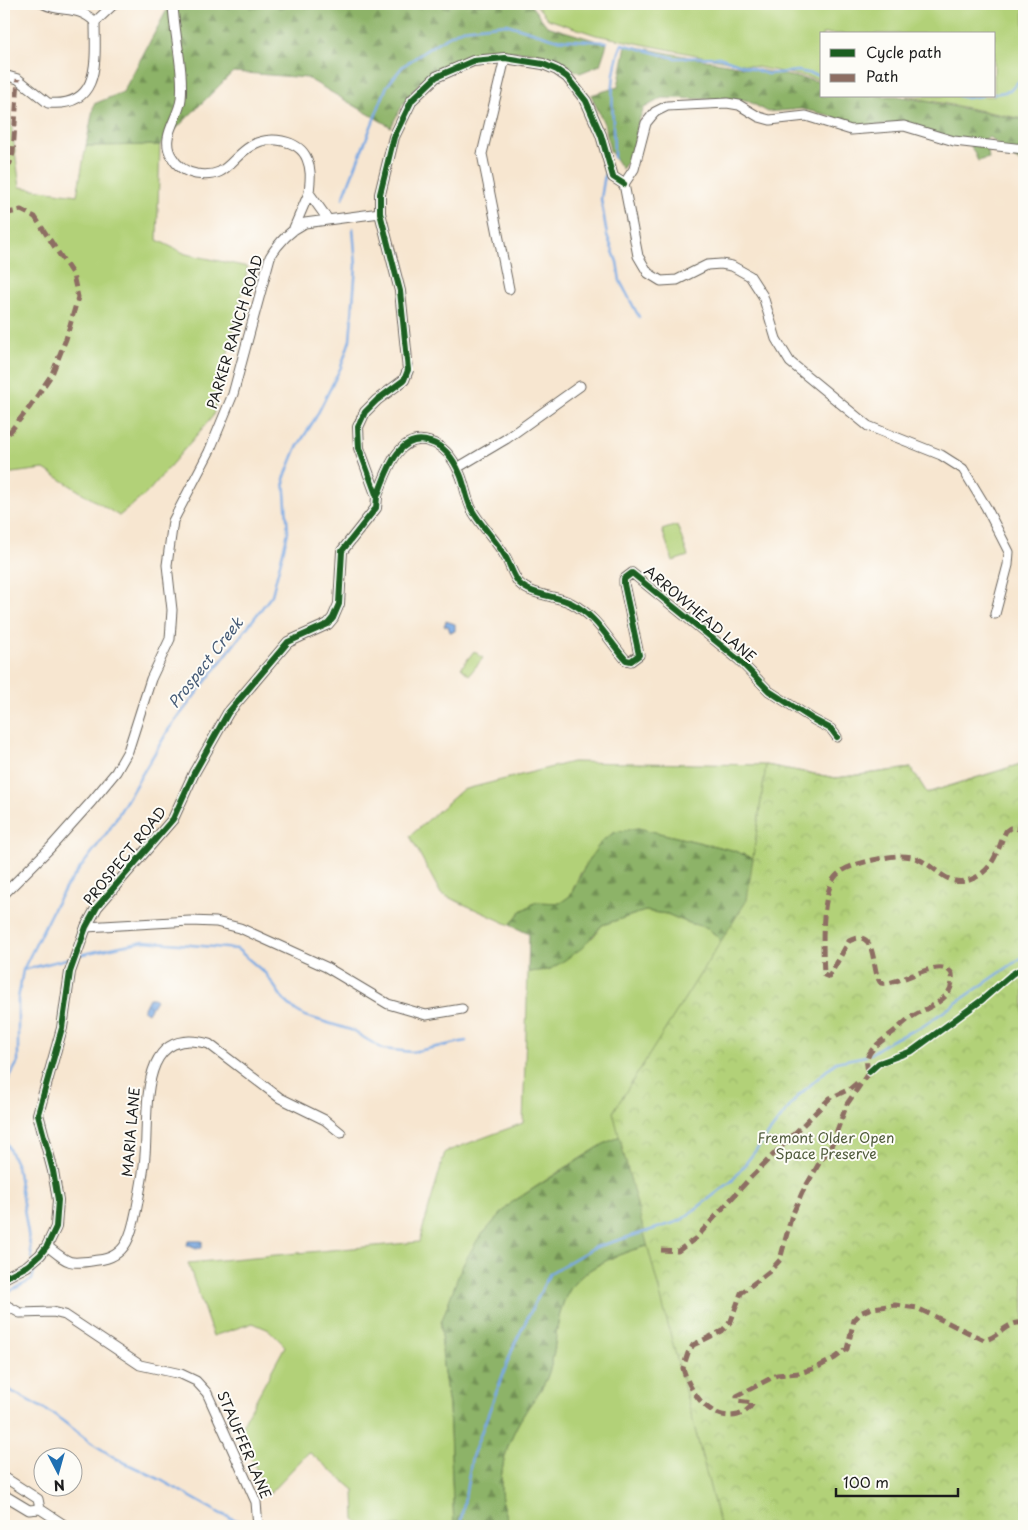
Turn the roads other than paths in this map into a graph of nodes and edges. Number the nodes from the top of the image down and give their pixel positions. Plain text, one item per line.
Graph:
1 (44, 4) edge
2 (114, 4) edge
3 (173, 4) edge
4 (95, 22) junction
5 (505, 58) junction
6 (4, 75) edge
7 (1024, 149) edge
8 (624, 184) junction
9 (309, 193) junction
10 (380, 212) junction
11 (327, 218) junction
12 (294, 228) junction
13 (509, 289) dead end
14 (580, 386) dead end
15 (457, 468) junction
16 (377, 497) junction
17 (994, 614) dead end
18 (837, 737) dead end
19 (4, 894) edge
20 (86, 927) junction
21 (462, 1009) dead end
22 (341, 1133) dead end
23 (47, 1246) junction
24 (4, 1278) edge
25 (4, 1304) edge
26 (4, 1477) edge
27 (4, 1494) edge
28 (40, 1509) junction
29 (66, 1526) edge
30 (258, 1526) edge

1 - 4 street
2 - 4 street
3 - 9 street
4 - 6 street
5 - 8 street
5 - 10 street
5 - 13 street
7 - 8 street
8 - 17 street
9 - 11 street
9 - 12 street, PARKER RANCH ROAD
10 - 11 street, PARKER RANCH ROAD
10 - 16 street
11 - 12 street, PARKER RANCH ROAD
12 - 19 street, PARKER RANCH ROAD
14 - 15 street
15 - 16 street, ARROWHEAD LANE
15 - 18 street, ARROWHEAD LANE
16 - 20 street, PROSPECT ROAD
20 - 21 street
20 - 23 street, PROSPECT ROAD
22 - 23 street, MARIA LANE
23 - 24 street, PROSPECT ROAD
25 - 30 street, STAUFFER LANE
26 - 28 street
27 - 28 street
28 - 29 street

